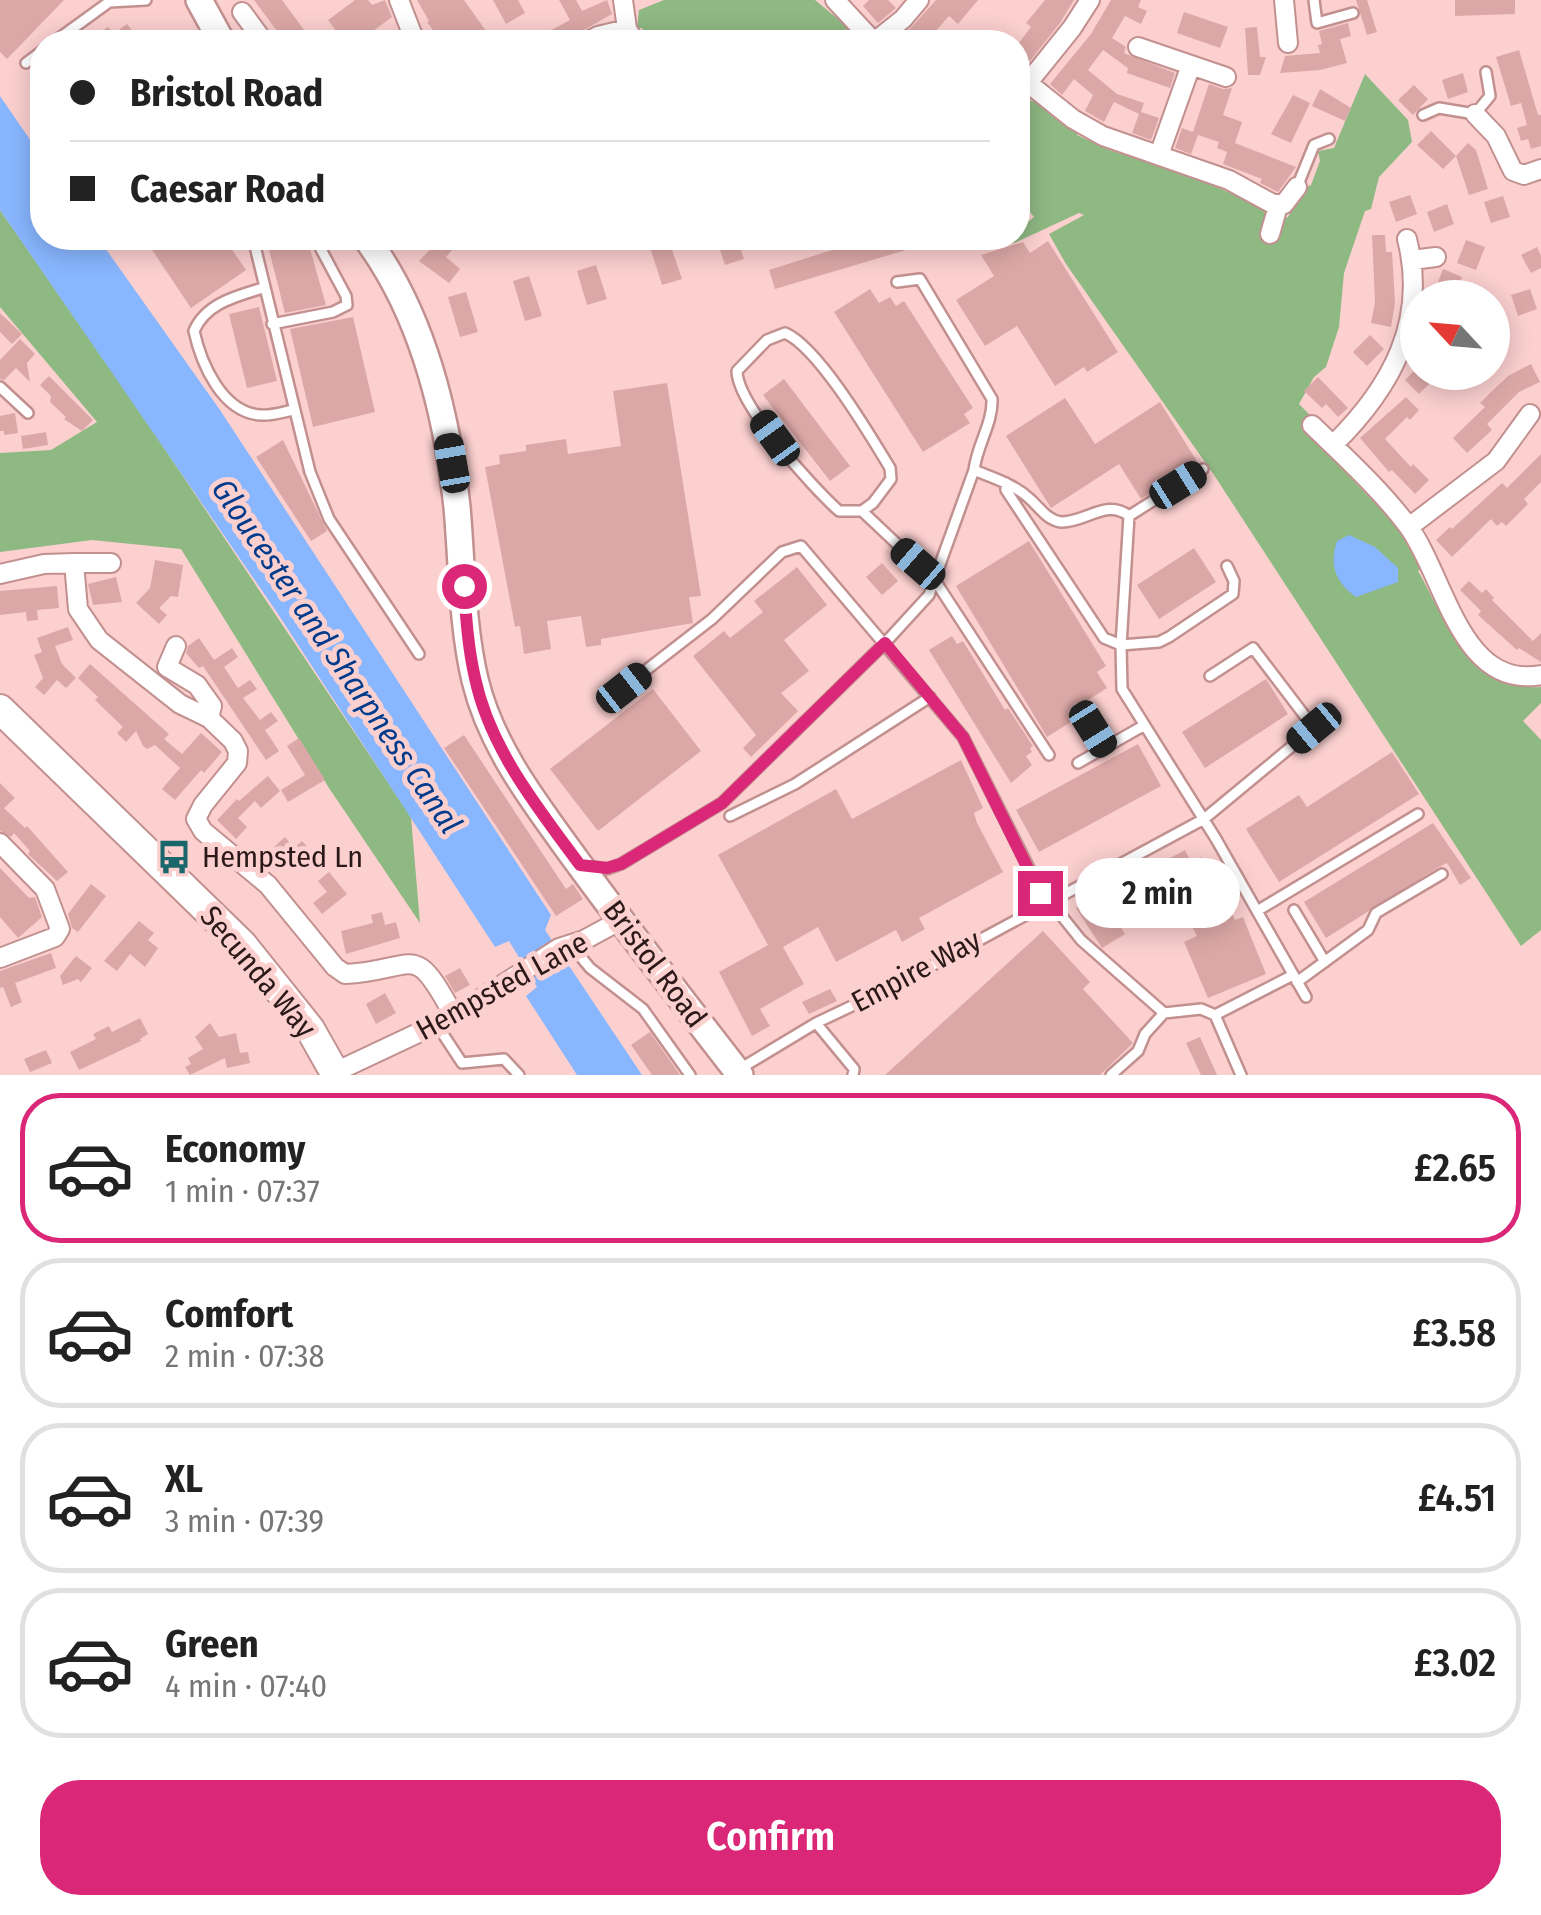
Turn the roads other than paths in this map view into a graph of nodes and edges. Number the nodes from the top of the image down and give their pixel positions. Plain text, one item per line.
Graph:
1 (146, 0) edge
2 (199, 0) edge
3 (399, 0) edge
4 (623, 0) edge
5 (835, 0) edge
6 (919, 0) edge
7 (1090, 0) edge
8 (1284, 0) edge
9 (1314, 0) edge
10 (242, 12) dead end
11 (1353, 13) dead end
12 (70, 30) edge
13 (214, 30) edge
14 (255, 30) edge
15 (408, 30) edge
16 (630, 30) edge
17 (863, 30) edge
18 (889, 30) edge
19 (1288, 43) dead end
20 (1138, 47) dead end
21 (30, 60) edge
22 (26, 63) dead end
23 (1191, 65) junction
24 (1486, 72) dead end
25 (1226, 78) dead end
26 (1030, 79) edge
27 (1030, 94) edge
28 (1475, 114) junction
29 (1424, 115) dead end
30 (1329, 139) dead end
31 (1159, 155) junction
32 (1541, 168) edge
33 (1297, 187) joint
34 (1278, 206) junction
35 (1270, 234) dead end
36 (1407, 239) dead end
37 (256, 250) edge
38 (321, 250) edge
39 (374, 250) edge
40 (1436, 257) dead end
41 (1412, 260) junction
42 (897, 282) dead end
43 (264, 288) junction
44 (272, 324) junction
45 (0, 387) edge
46 (293, 410) junction
47 (28, 413) dead end
48 (1530, 414) dead end
49 (1312, 424) dead end
50 (1333, 445) junction
51 (974, 470) junction
52 (1203, 470) dead end
53 (1010, 485) junction
54 (862, 511) junction
55 (1129, 516) junction
56 (1409, 526) junction
57 (111, 563) dead end
58 (74, 564) junction
59 (1228, 566) dead end
60 (0, 574) edge
61 (934, 579) junction
62 (885, 643) junction
63 (1120, 645) junction
64 (176, 646) dead end
65 (419, 654) dead end
66 (1210, 676) dead end
67 (1541, 676) edge
68 (624, 688) dead end
69 (930, 697) junction
70 (0, 708) edge
71 (1080, 710) dead end
72 (208, 718) junction
73 (1143, 726) junction
74 (1105, 748) junction
75 (1049, 755) dead end
76 (1078, 763) dead end
77 (1418, 814) dead end
78 (730, 816) dead end
79 (1204, 819) junction
80 (0, 843) edge
81 (580, 865) junction
82 (1442, 874) dead end
83 (1047, 901) junction
84 (1294, 910) dead end
85 (1257, 911) junction
86 (621, 920) junction
87 (562, 947) junction
88 (0, 958) edge
89 (1325, 962) junction
90 (1295, 979) junction
91 (1306, 997) dead end
92 (1164, 1013) junction
93 (1216, 1015) junction
94 (446, 1020) junction
95 (816, 1023) junction
96 (462, 1063) junction
97 (333, 1074) edge
98 (736, 1074) edge
99 (454, 1075) edge
100 (519, 1075) edge
101 (690, 1075) edge
102 (854, 1075) edge
103 (1111, 1075) edge
104 (1241, 1075) edge

1 - 12 lane
2 - 13 street
3 - 15 street
4 - 16 street
5 - 17 street
6 - 18 street
7 - 26 street
8 - 19 street
9 - 11 lane
10 - 14 street
20 - 23 street
21 - 22 lane
23 - 25 street
23 - 31 street
24 - 28 lane
27 - 31 street
28 - 29 lane
28 - 32 street
30 - 33 lane
31 - 34 street
33 - 34 street
34 - 35 street
36 - 41 street
37 - 43 lane
38 - 44 lane
39 - 81 street, Bristol Road
40 - 41 street
41 - 50 street
42 - 51 lane
43 - 44 lane
43 - 46 lane
44 - 46 lane
45 - 47 lane
46 - 65 lane
48 - 56 street
49 - 50 street
50 - 56 street
51 - 53 lane
51 - 61 lane
52 - 55 lane
53 - 55 lane
53 - 63 lane
54 - 54 lane
54 - 61 lane
55 - 63 lane
56 - 67 street
57 - 58 street
58 - 60 street
58 - 72 street
59 - 63 lane
61 - 62 lane
61 - 75 lane
62 - 68 lane
62 - 69 lane
62 - 81 lane
63 - 73 lane
64 - 72 street
66 - 79 lane, Empire Way
69 - 78 lane
69 - 83 lane
70 - 97 main road, Secunda Way
71 - 74 lane
72 - 94 street
73 - 74 lane
73 - 79 lane
74 - 76 lane
77 - 85 lane
79 - 83 lane, Empire Way
79 - 85 lane
80 - 88 street
81 - 86 street, Bristol Road
82 - 89 lane
83 - 92 lane
83 - 95 lane, Empire Way
84 - 89 lane
85 - 90 lane
86 - 87 street, Hempsted Lane
86 - 98 street, Bristol Road
87 - 94 street, Hempsted Lane
87 - 101 lane
89 - 90 lane
90 - 91 lane
90 - 93 lane
92 - 93 lane
92 - 103 lane
93 - 104 lane
94 - 96 lane
94 - 97 street, Hempsted Lane
95 - 98 lane, Empire Way
95 - 102 lane
96 - 99 lane
96 - 100 lane

